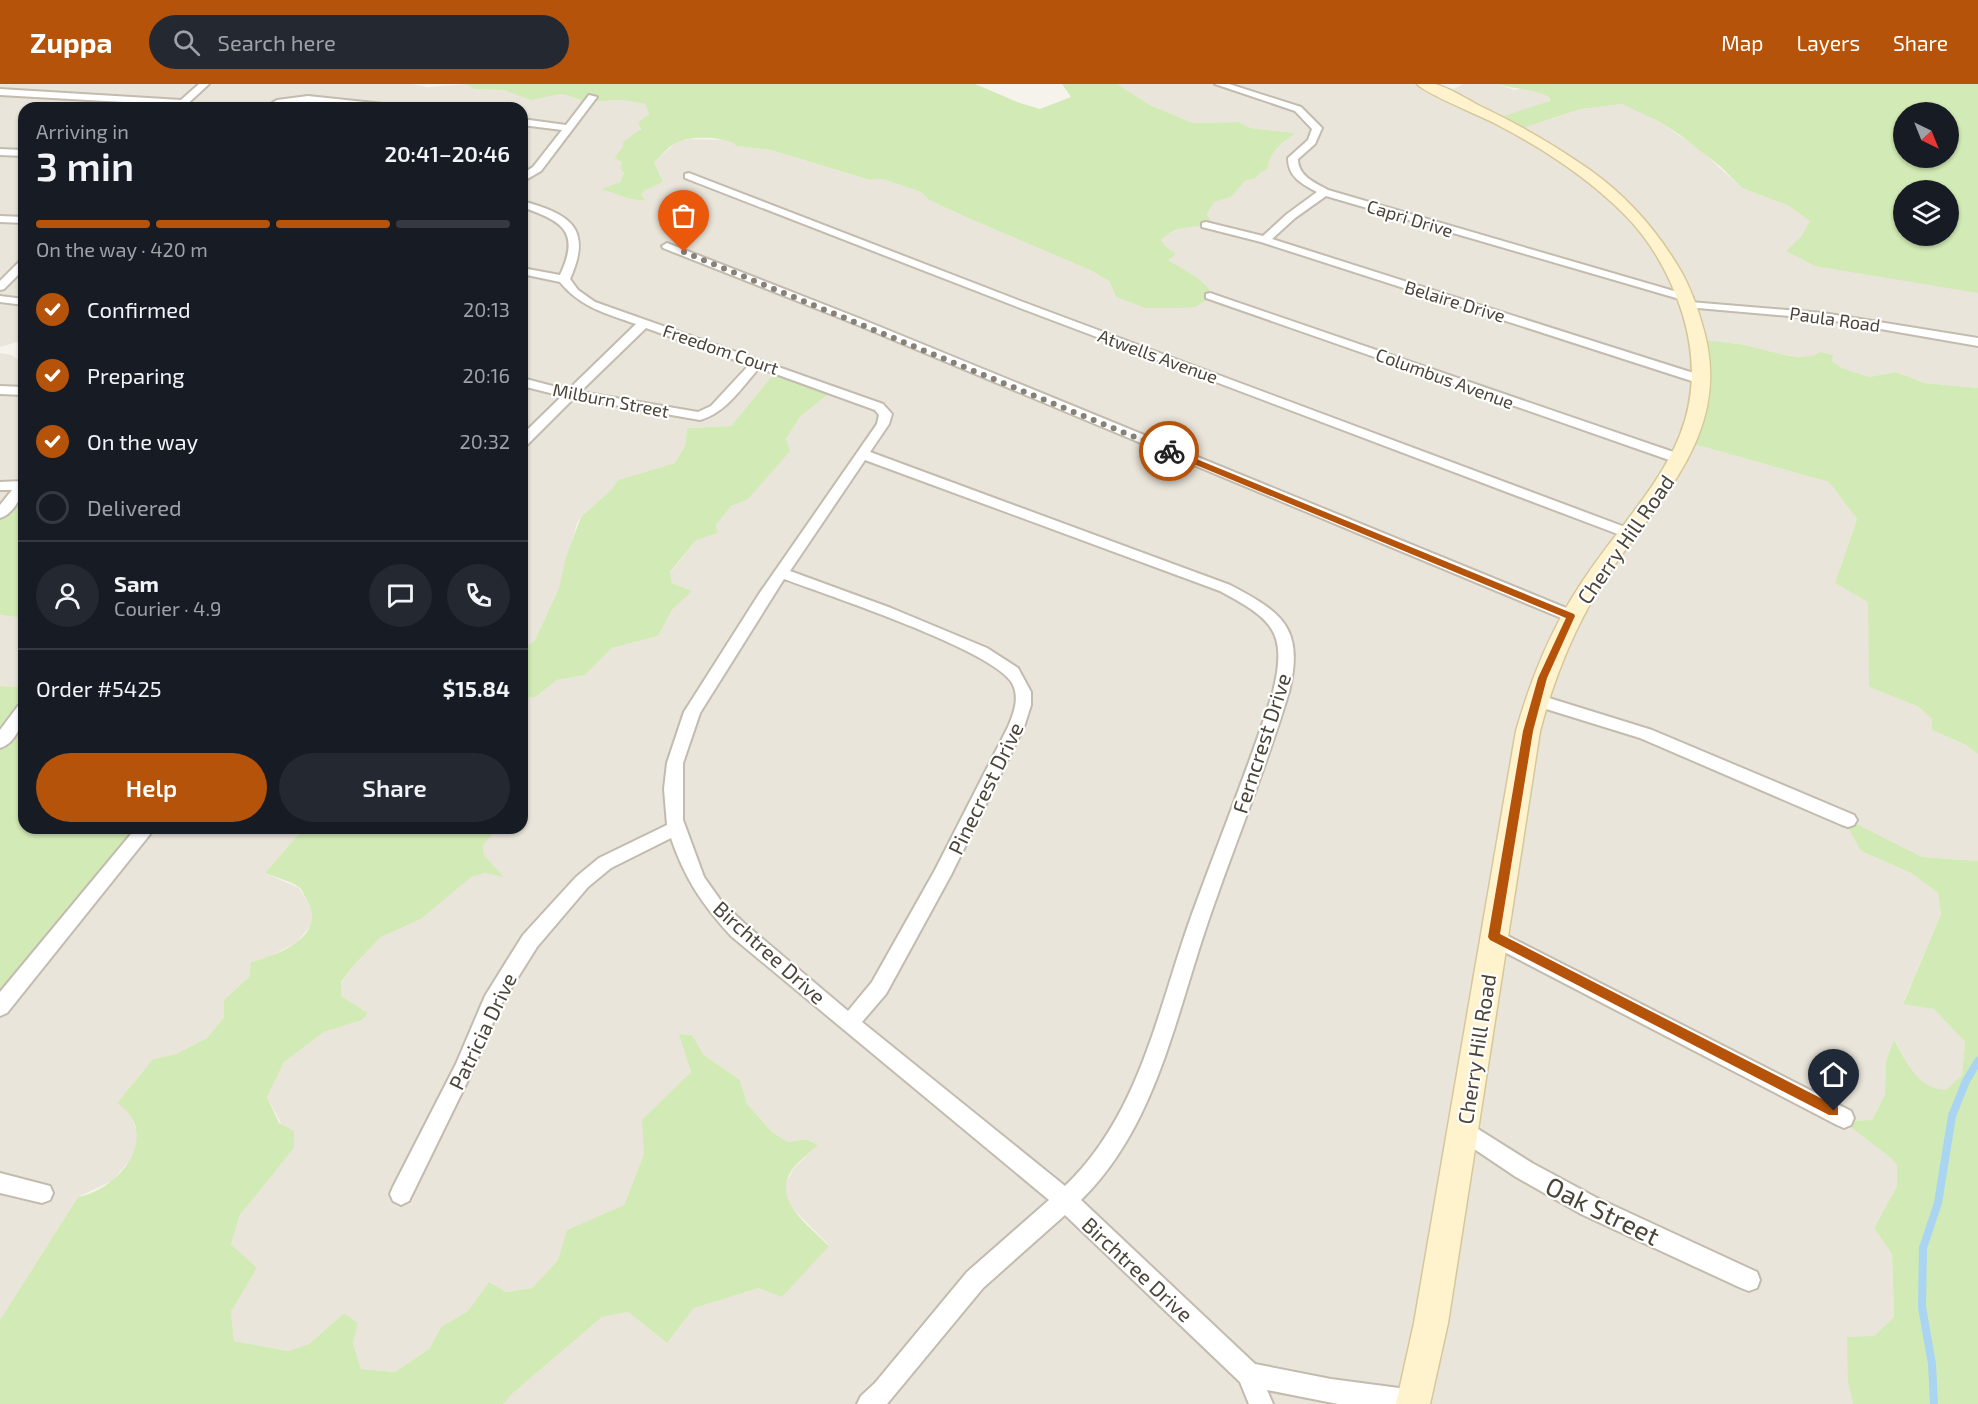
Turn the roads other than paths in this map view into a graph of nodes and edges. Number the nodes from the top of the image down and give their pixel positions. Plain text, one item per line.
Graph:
1 (204, 84) edge
2 (1220, 84) edge
3 (1424, 84) edge
4 (0, 92) edge
5 (592, 97) dead end
6 (139, 102) edge
7 (184, 102) edge
8 (286, 102) edge
9 (336, 102) edge
10 (528, 123) edge
11 (568, 128) junction
12 (0, 152) edge
13 (18, 153) edge
14 (528, 175) edge
15 (689, 176) dead end
16 (1324, 192) junction
17 (528, 206) edge
18 (0, 219) edge
19 (18, 220) edge
20 (1206, 225) dead end
21 (1265, 240) junction
22 (667, 246) dead end
23 (18, 268) edge
24 (528, 272) edge
25 (564, 279) junction
26 (0, 287) edge
27 (1210, 296) dead end
28 (0, 299) edge
29 (18, 301) edge
30 (1689, 301) junction
31 (645, 322) junction
32 (1978, 342) edge
33 (758, 362) junction
34 (1702, 380) junction
35 (528, 384) edge
36 (0, 390) edge
37 (18, 391) edge
38 (570, 394) junction
39 (884, 411) joint
40 (528, 436) edge
41 (862, 454) junction
42 (1680, 459) junction
43 (18, 485) edge
44 (0, 486) edge
45 (18, 492) edge
46 (0, 514) edge
47 (1628, 533) junction
48 (781, 573) junction
49 (1571, 616) junction
50 (1536, 700) junction
51 (18, 718) edge
52 (0, 742) edge
53 (1848, 820) dead end
54 (676, 828) junction
55 (142, 834) edge
56 (1494, 937) junction
57 (0, 1007) edge
58 (850, 1023) junction
59 (1844, 1118) dead end
60 (1462, 1129) junction
61 (0, 1183) edge
62 (42, 1193) dead end
63 (401, 1194) dead end
64 (1064, 1202) junction
65 (1749, 1280) dead end
66 (1249, 1374) junction
67 (1414, 1403) edge
68 (869, 1404) edge
69 (1261, 1404) edge

1 - 7 street
2 - 16 street, Capri Drive
3 - 30 main road, Cherry Hill Road
4 - 6 street
5 - 11 street
8 - 9 street
10 - 11 street
11 - 14 street
12 - 13 street
15 - 47 street, Atwells Avenue
16 - 21 street
16 - 30 street, Capri Drive
17 - 25 street
18 - 19 street
20 - 21 street, Belaire Drive
21 - 34 street, Belaire Drive
22 - 49 street
23 - 26 street
24 - 25 street
25 - 31 street, Freedom Court
27 - 42 street, Columbus Avenue
28 - 29 street
30 - 32 street, Paula Road
30 - 34 main road, Cherry Hill Road
31 - 33 street, Freedom Court
31 - 38 street
33 - 38 street, Milburn Street
33 - 39 street, Freedom Court
34 - 42 main road, Cherry Hill Road
35 - 38 street, Milburn Street
36 - 37 street
38 - 40 street
39 - 41 street, Birchtree Drive
41 - 48 street, Birchtree Drive
41 - 64 street, Ferncrest Drive
42 - 47 main road, Cherry Hill Road
43 - 44 street
45 - 46 street
47 - 49 main road, Cherry Hill Road
48 - 54 street, Birchtree Drive
48 - 58 street, Pinecrest Drive
49 - 50 main road, Cherry Hill Road
50 - 53 street
50 - 56 main road, Cherry Hill Road
51 - 52 street
54 - 58 street, Birchtree Drive
54 - 63 street, Patricia Drive
55 - 57 street
56 - 59 street
56 - 60 main road, Cherry Hill Road
58 - 64 street, Birchtree Drive
60 - 65 street, Oak Street
60 - 67 main road, Cherry Hill Road
61 - 62 street
64 - 66 street, Birchtree Drive
64 - 68 street, Ferncrest Drive
66 - 67 street, Birchtree Drive
66 - 69 street, Birchtree Drive

